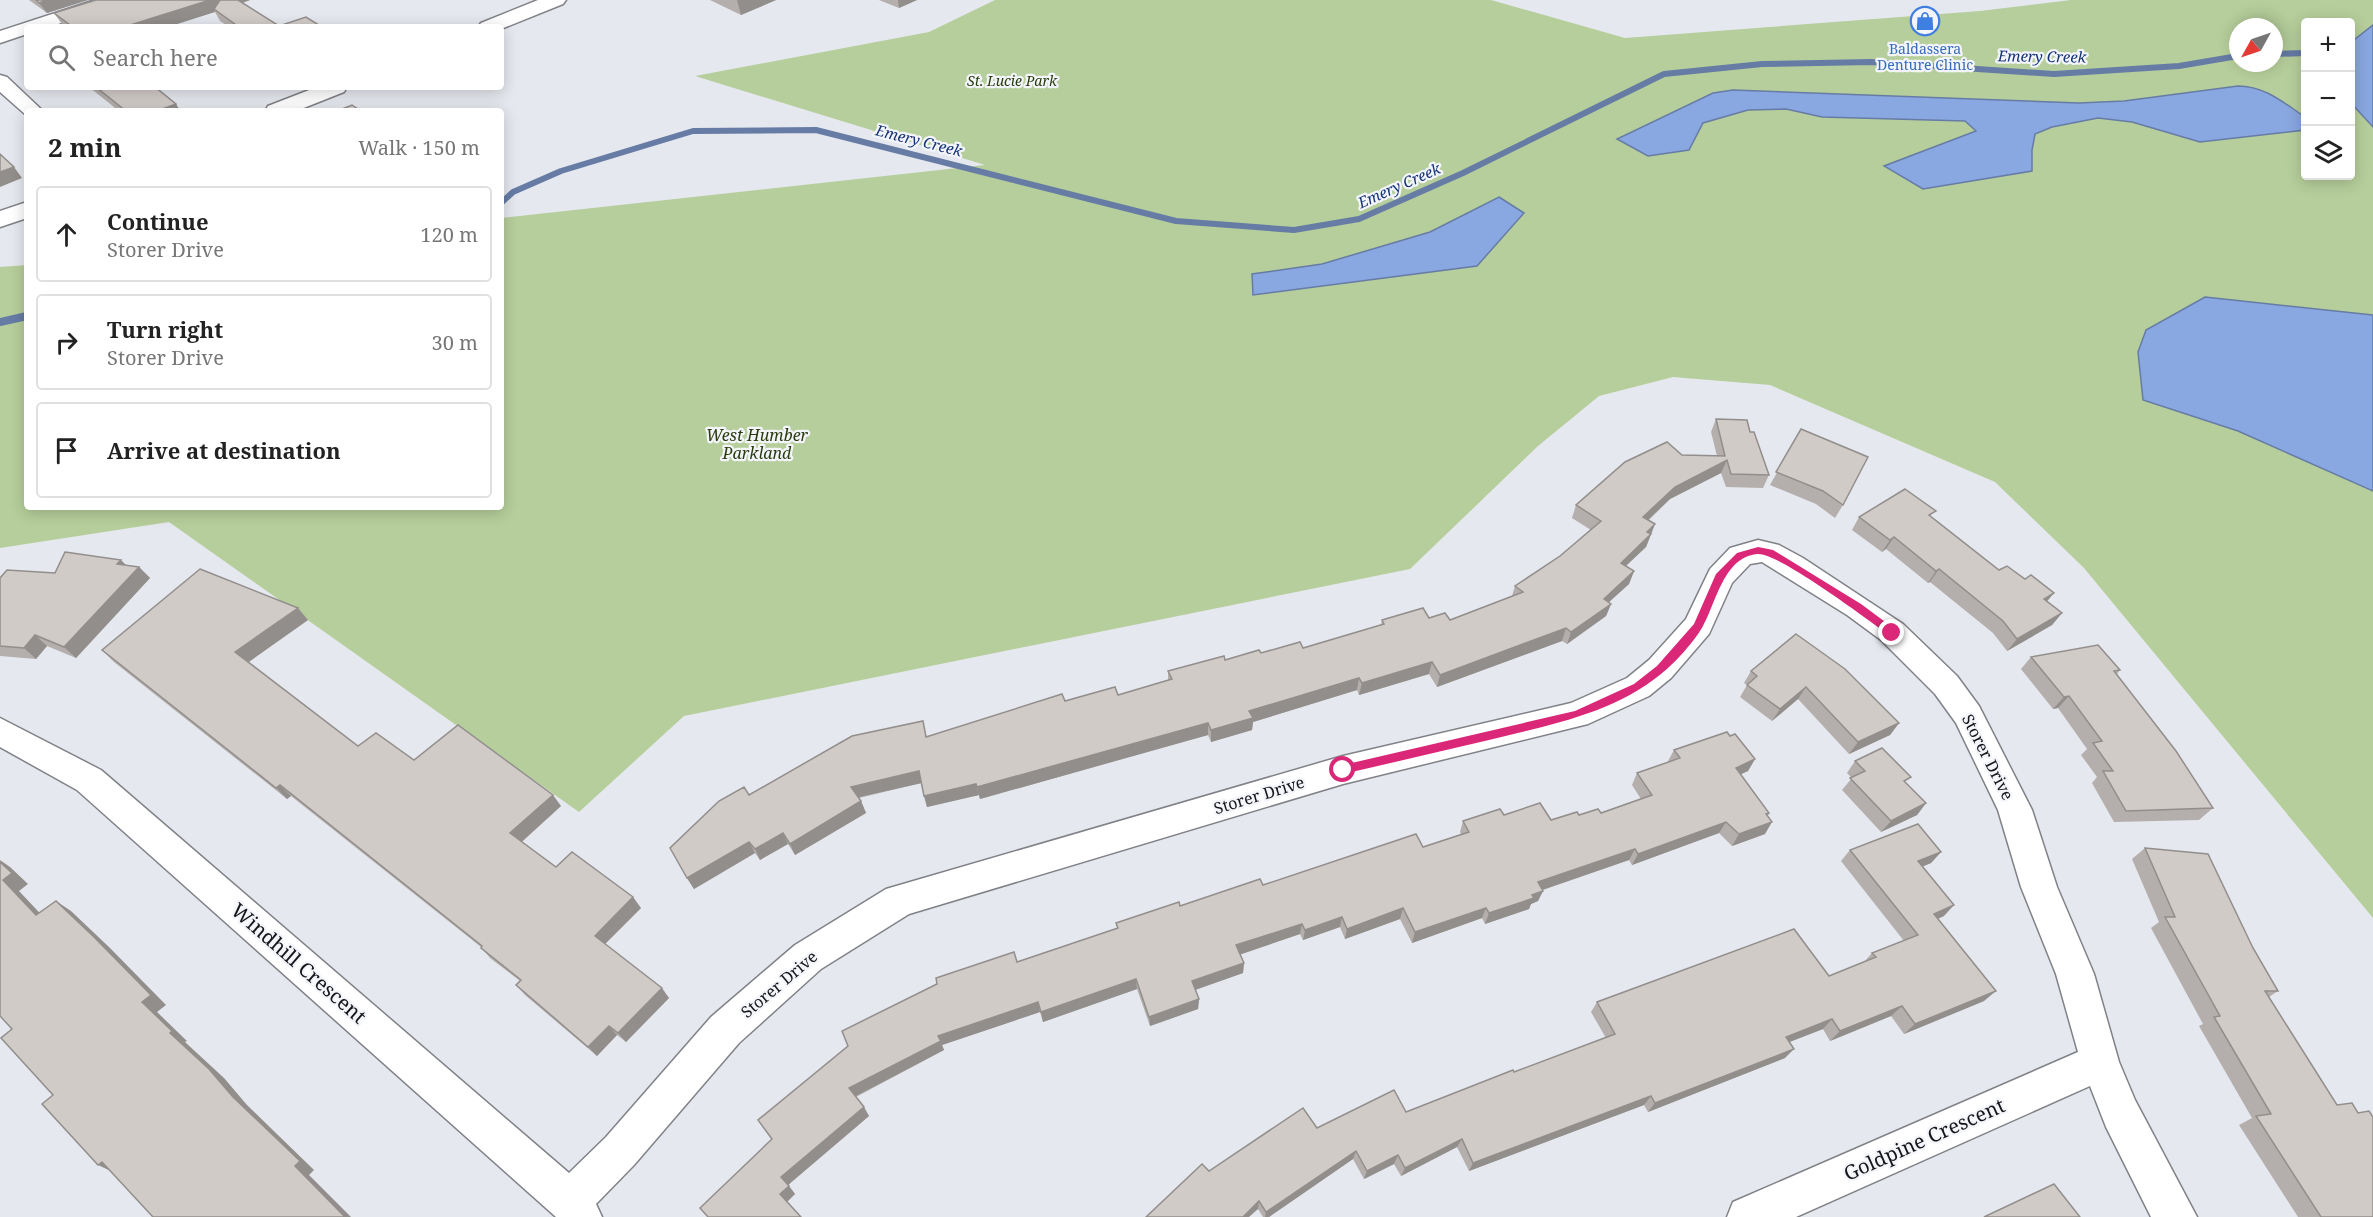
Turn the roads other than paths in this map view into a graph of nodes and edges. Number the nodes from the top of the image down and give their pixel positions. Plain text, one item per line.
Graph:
1 (113, 0) edge
2 (556, 0) edge
3 (41, 24) edge
4 (496, 24) edge
5 (24, 30) edge
6 (0, 37) edge
7 (0, 81) edge
8 (328, 90) edge
9 (30, 108) edge
10 (284, 108) edge
11 (24, 210) edge
12 (0, 220) edge
13 (0, 731) edge
14 (2100, 1062) junction
15 (576, 1209) edge
16 (1748, 1217) edge
17 (2176, 1217) edge

1 - 3 street
2 - 4 main road
5 - 6 street
7 - 9 street
8 - 10 main road
11 - 12 main road
13 - 15 street, Windhill Crescent
14 - 15 street, Storer Drive
14 - 16 street, Goldpine Crescent
14 - 17 street, Storer Drive

